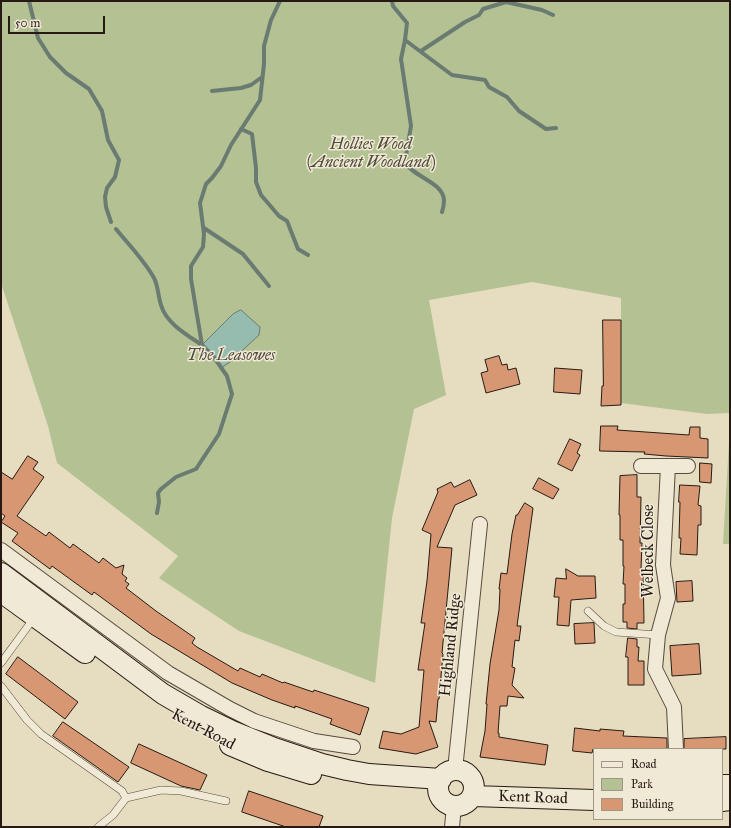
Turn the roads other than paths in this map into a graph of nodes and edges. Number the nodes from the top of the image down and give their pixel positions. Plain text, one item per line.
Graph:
1 (641, 466) dead end
2 (668, 466) junction
3 (688, 466) dead end
4 (480, 524) dead end
5 (1, 550) edge
6 (1, 574) edge
7 (1, 592) edge
8 (588, 611) dead end
9 (35, 616) junction
10 (658, 635) junction
11 (1, 663) edge
12 (1, 686) edge
13 (250, 729) junction
14 (353, 747) dead end
15 (676, 748) edge
16 (445, 781) junction
17 (593, 787) edge
18 (473, 789) junction
19 (126, 798) junction
20 (593, 800) edge
21 (226, 801) dead end
22 (454, 806) junction
23 (98, 827) edge
24 (452, 827) edge

1 - 2 street
2 - 3 street
2 - 10 street, Welbeck Close
4 - 16 street, Highland Ridge
5 - 13 street, Kent Road
6 - 13 main road, Kent Road
7 - 9 main road, Kent Road
8 - 10 lane
9 - 11 lane
9 - 16 main road, Kent Road
10 - 15 street, Welbeck Close
12 - 19 lane
13 - 14 street, Kent Road
13 - 16 main road, Kent Road
16 - 18 main road, Kent Road
16 - 22 main road
17 - 18 main road, Kent Road
18 - 20 main road, Kent Road
18 - 22 main road
19 - 21 lane
19 - 23 lane
22 - 24 street

